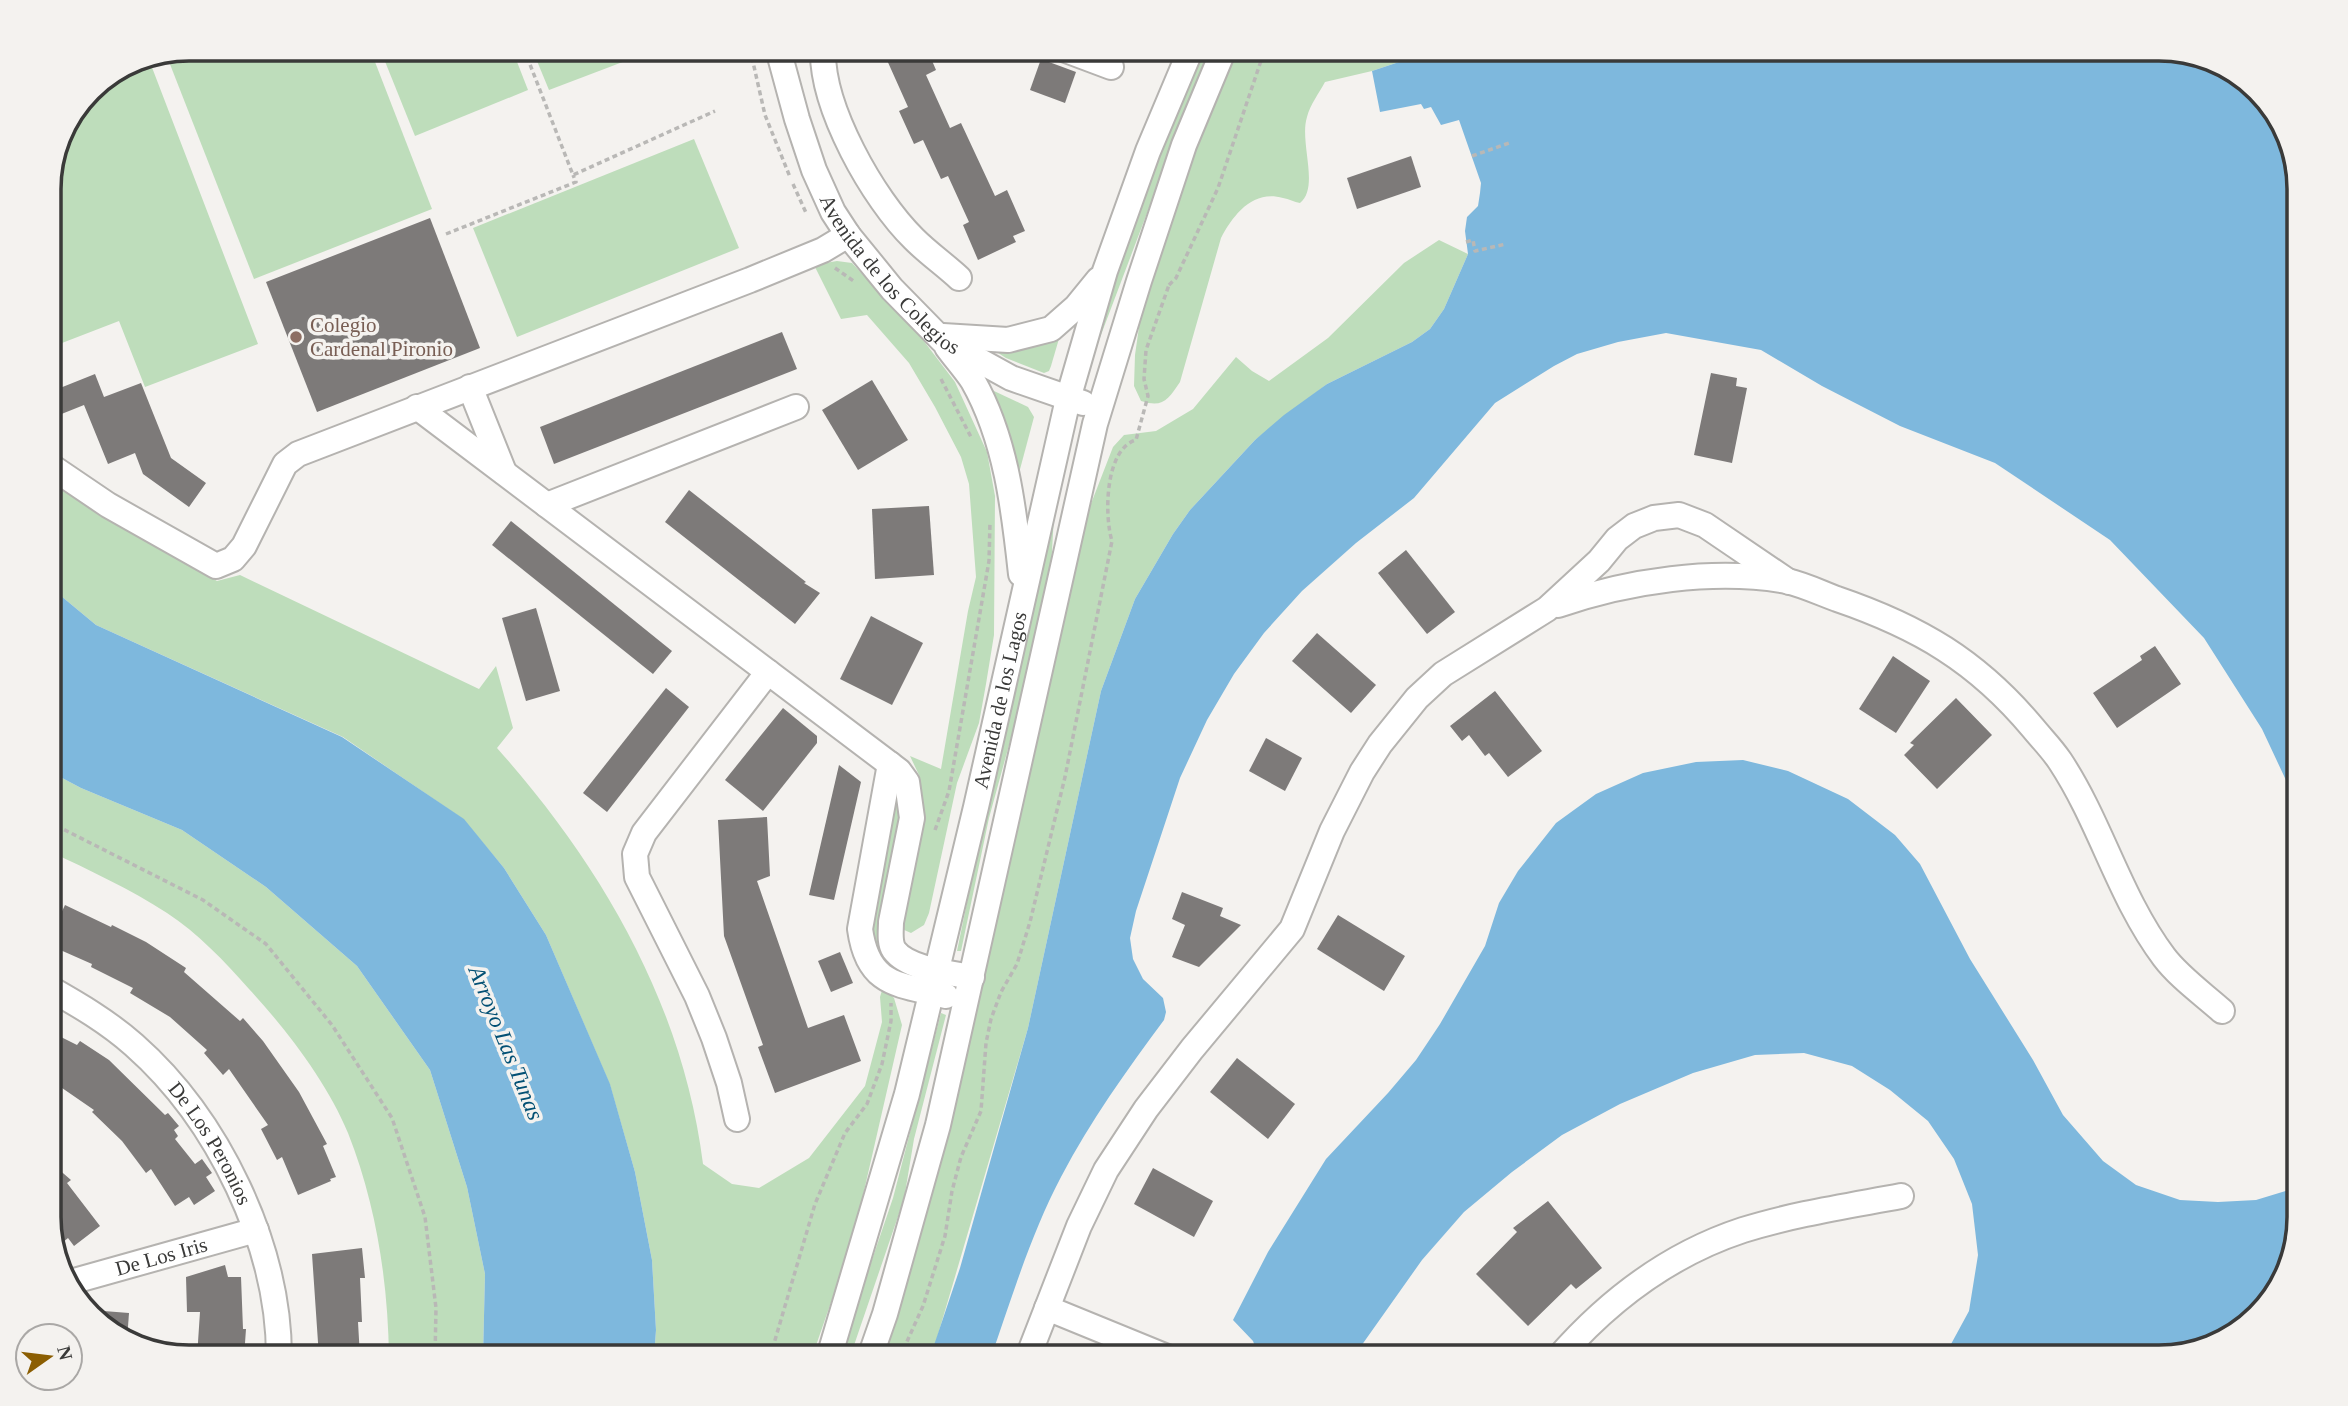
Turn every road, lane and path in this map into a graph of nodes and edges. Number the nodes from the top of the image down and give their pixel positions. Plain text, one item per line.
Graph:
1 (529, 61) edge
2 (753, 61) edge
3 (781, 61) edge
4 (824, 61) edge
5 (1095, 61) edge
6 (1186, 61) edge
7 (1219, 61) edge
8 (1261, 61) edge
9 (1111, 67) dead end
10 (715, 111) dead end
11 (1512, 142) dead end
12 (1472, 156) dead end
13 (573, 175) junction
14 (808, 218) dead end
15 (446, 234) dead end
16 (848, 235) junction
17 (1466, 242) dead end
18 (1506, 244) dead end
19 (823, 250) junction
20 (1105, 271) junction
21 (960, 278) dead end
22 (1139, 281) junction
23 (1169, 285) junction
24 (862, 289) dead end
25 (940, 338) junction
26 (936, 370) dead end
27 (470, 387) junction
28 (1068, 399) junction
29 (417, 407) junction
30 (796, 407) dead end
31 (1100, 408) junction
32 (975, 446) dead end
33 (505, 473) junction
34 (62, 474) edge
35 (547, 505) junction
36 (990, 514) dead end
37 (1731, 543) junction
38 (1599, 561) junction
39 (1706, 578) junction
40 (1789, 582) junction
41 (1611, 589) junction
42 (1023, 597) junction
43 (1547, 609) junction
44 (768, 672) junction
45 (994, 727) junction
46 (890, 764) junction
47 (62, 829) edge
48 (930, 841) dead end
49 (900, 954) junction
50 (972, 977) junction
51 (934, 981) junction
52 (893, 982) junction
53 (62, 996) edge
54 (967, 1002) junction
55 (2222, 1011) dead end
56 (737, 1119) dead end
57 (1901, 1196) dead end
58 (256, 1230) junction
59 (864, 1240) junction
60 (78, 1280) edge
61 (1047, 1308) junction
62 (279, 1345) edge
63 (435, 1345) edge
64 (774, 1345) edge
65 (833, 1345) edge
66 (874, 1345) edge
67 (906, 1345) edge
68 (1033, 1345) edge
69 (1138, 1345) edge
70 (1569, 1345) edge

1 - 13 path
2 - 14 path
3 - 16 street, Avenida de los Colegios
4 - 21 street
5 - 9 street
6 - 20 street, Avenida de los Lagos
7 - 22 street, Avenida de los Lagos
8 - 23 path
10 - 13 path
11 - 12 path
13 - 15 path
16 - 19 street
16 - 25 street, Avenida de los Colegios
17 - 18 path
19 - 24 path
19 - 27 street
20 - 25 street
20 - 28 street, Avenida de los Lagos
22 - 23 path
22 - 31 street, Avenida de los Lagos
23 - 67 path
25 - 28 street, Avenida de los Colegios
25 - 42 street
26 - 32 path
27 - 29 street
27 - 33 street
28 - 31 street, Avenida de los Colegios
28 - 42 street, Avenida de los Lagos
29 - 33 street
29 - 34 street
30 - 35 street
31 - 50 street, Avenida de los Lagos
33 - 35 street
35 - 44 street
36 - 48 path
37 - 38 street
37 - 39 street
37 - 40 street
38 - 41 street
38 - 43 street
39 - 40 street
39 - 41 street
40 - 55 street
41 - 43 street
42 - 45 street, Avenida de los Lagos
43 - 61 street
44 - 46 street
44 - 56 street
45 - 49 street
45 - 51 street, Avenida de los Lagos
46 - 49 street
46 - 52 street
47 - 63 path
49 - 51 street
50 - 51 street
50 - 54 street, Avenida de los Lagos
51 - 52 street
51 - 54 street
51 - 59 street, Avenida de los Lagos
52 - 59 street
52 - 64 path
53 - 58 street, De Los Peronios
54 - 66 street, Avenida de los Lagos
57 - 70 street
58 - 60 street, De Los Iris
58 - 62 street, De Los Peronios
59 - 65 street, Avenida de los Lagos
61 - 68 street
61 - 69 street

